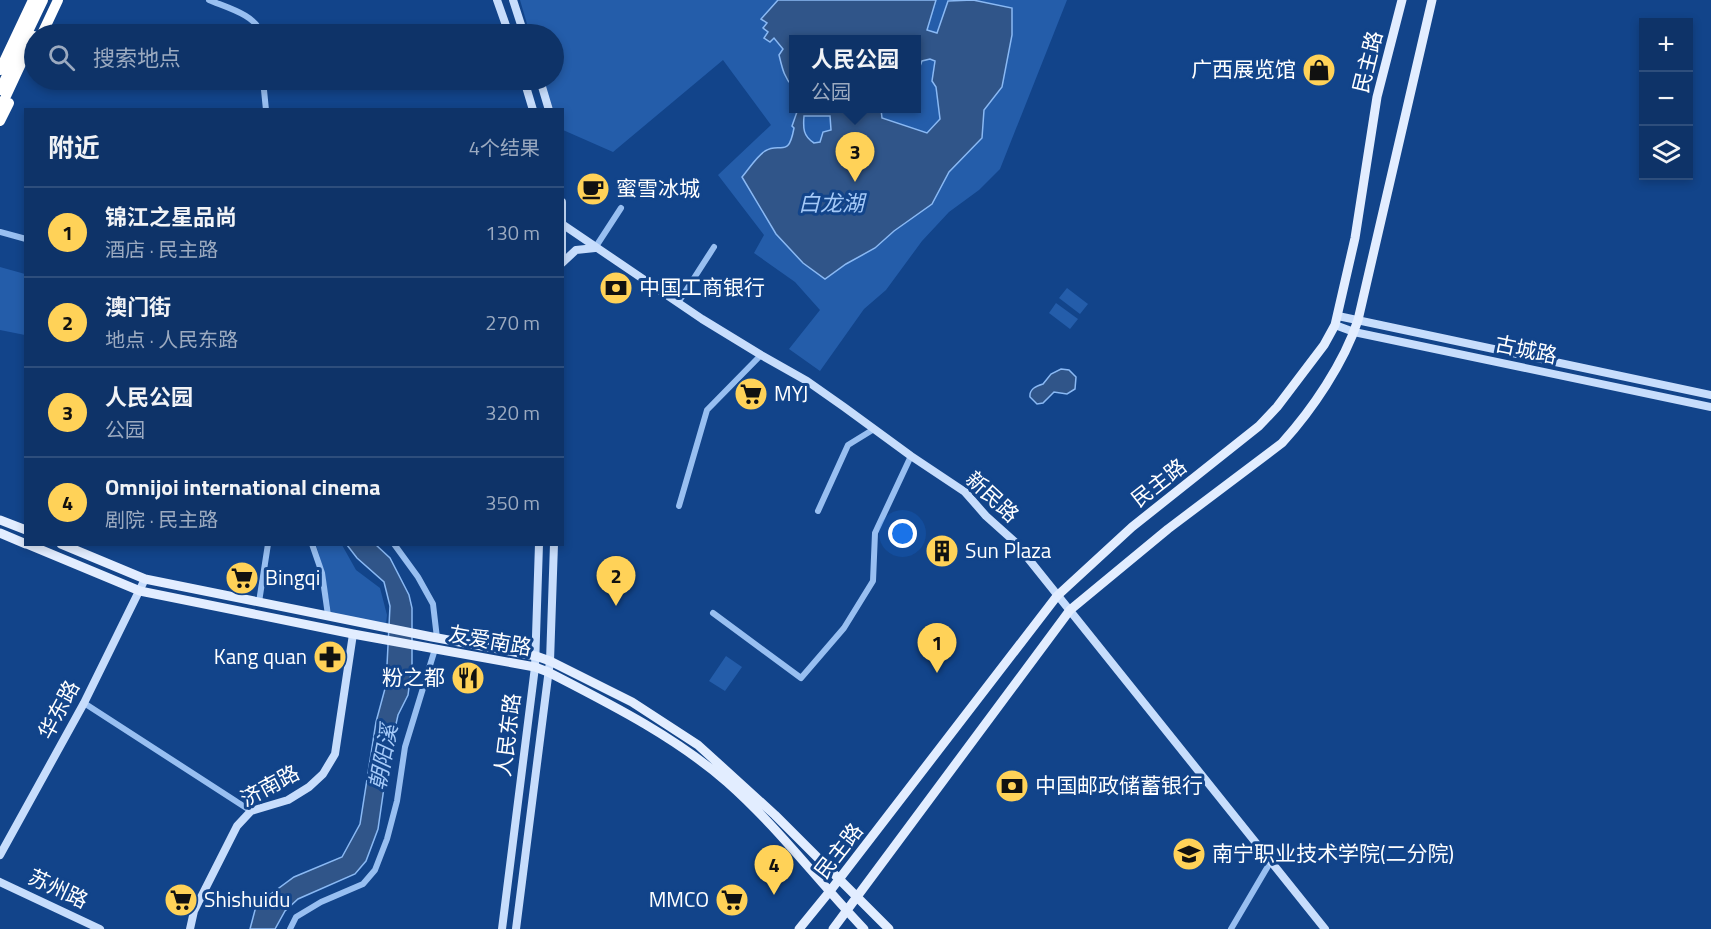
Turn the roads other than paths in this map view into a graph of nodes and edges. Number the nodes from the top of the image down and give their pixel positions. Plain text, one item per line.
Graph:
1 (33, 0) edge
2 (42, 0) edge
3 (52, 0) edge
4 (58, 0) edge
5 (208, 0) edge
6 (497, 0) edge
7 (513, 0) edge
8 (1402, 0) edge
9 (1432, 0) edge
10 (31, 24) edge
11 (40, 24) edge
12 (47, 24) edge
13 (256, 24) edge
14 (505, 24) edge
15 (521, 24) edge
16 (24, 39) edge
17 (24, 58) edge
18 (0, 70) edge
19 (24, 70) edge
20 (0, 90) edge
21 (264, 90) edge
22 (527, 90) edge
23 (543, 90) edge
24 (0, 108) edge
25 (266, 108) edge
26 (532, 108) edge
27 (548, 108) edge
28 (0, 121) edge
29 (621, 208) dead end
30 (564, 226) edge
31 (0, 232) edge
32 (24, 238) edge
33 (714, 247) dead end
34 (595, 248) junction
35 (564, 261) edge
36 (678, 303) junction
37 (1336, 320) junction
38 (1358, 320) junction
39 (1354, 332) junction
40 (760, 355) junction
41 (1711, 395) edge
42 (1711, 407) edge
43 (874, 429) junction
44 (911, 456) junction
45 (679, 506) dead end
46 (818, 511) dead end
47 (0, 520) edge
48 (24, 529) edge
49 (0, 533) edge
50 (24, 543) edge
51 (31, 546) edge
52 (66, 546) edge
53 (268, 546) edge
54 (313, 546) edge
55 (395, 546) edge
56 (539, 546) edge
57 (554, 546) edge
58 (146, 579) junction
59 (140, 591) junction
60 (1058, 596) junction
61 (259, 602) junction
62 (1070, 610) junction
63 (713, 613) dead end
64 (328, 615) junction
65 (358, 635) junction
66 (434, 638) junction
67 (433, 649) junction
68 (536, 656) junction
69 (550, 661) junction
70 (536, 667) junction
71 (548, 672) junction
72 (84, 703) junction
73 (251, 810) junction
74 (0, 855) edge
75 (1271, 861) junction
76 (840, 878) junction
77 (0, 882) edge
78 (830, 891) junction
79 (856, 896) junction
80 (846, 910) junction
81 (100, 929) edge
82 (190, 929) edge
83 (290, 929) edge
84 (501, 929) edge
85 (516, 929) edge
86 (799, 929) edge
87 (833, 929) edge
88 (864, 929) edge
89 (889, 929) edge
90 (1231, 929) edge
91 (1325, 929) edge

1 - 18 highway
2 - 10 highway
3 - 11 highway
4 - 12 highway
5 - 13 street
6 - 14 main road
7 - 15 main road
8 - 37 main road, 民主路
9 - 38 main road, 民主路
16 - 20 highway
17 - 24 highway
19 - 28 highway
21 - 25 street
22 - 26 main road
23 - 27 main road
29 - 34 street
30 - 34 main road, 新民路
31 - 32 street
33 - 36 street
34 - 35 main road
34 - 36 main road, 新民路
36 - 40 main road, 新民路
37 - 38 main road, 古城路
37 - 39 main road, 古城路
37 - 60 main road, 民主路
38 - 39 main road, 民主路
38 - 41 main road, 古城路
39 - 42 main road, 古城路
39 - 62 main road, 民主路
40 - 43 main road, 新民路
40 - 45 street
43 - 44 main road, 新民路
43 - 46 street
44 - 60 main road, 新民路
44 - 63 street
47 - 48 main road
49 - 50 main road, 友爱南路
51 - 59 main road, 友爱南路
52 - 58 main road, 友爱南路
53 - 61 street
54 - 64 street
55 - 66 street
56 - 68 main road, 人民东路
57 - 69 main road, 人民东路
58 - 59 main road, 华东路
58 - 61 main road, 友爱南路
59 - 65 main road, 友爱南路
59 - 72 main road, 华东路
60 - 62 main road, 新民路
60 - 76 main road, 民主路
61 - 64 main road, 友爱南路
62 - 75 main road, 新民路
62 - 79 main road, 民主路
64 - 66 main road, 友爱南路
65 - 67 main road, 友爱南路
65 - 73 main road, 济南路
66 - 68 main road, 友爱南路
67 - 70 main road, 友爱南路
67 - 83 street
68 - 69 main road, 友爱南路
68 - 70 main road, 人民东路
69 - 71 main road, 人民东路
69 - 76 main road, 友爱南路
70 - 71 main road, 友爱南路
70 - 84 main road, 人民东路
71 - 78 main road, 友爱南路
71 - 85 main road, 人民东路
72 - 73 street
72 - 74 main road, 华东路
73 - 82 main road, 济南路
75 - 90 street
75 - 91 main road, 新民路
76 - 78 main road, 民主路
76 - 79 main road, 友爱南路
77 - 81 main road, 苏州路
78 - 80 main road, 友爱南路
78 - 86 main road, 民主路
79 - 80 main road, 民主路
79 - 89 main road, 友爱南路
80 - 87 main road, 民主路
80 - 88 main road, 友爱南路

